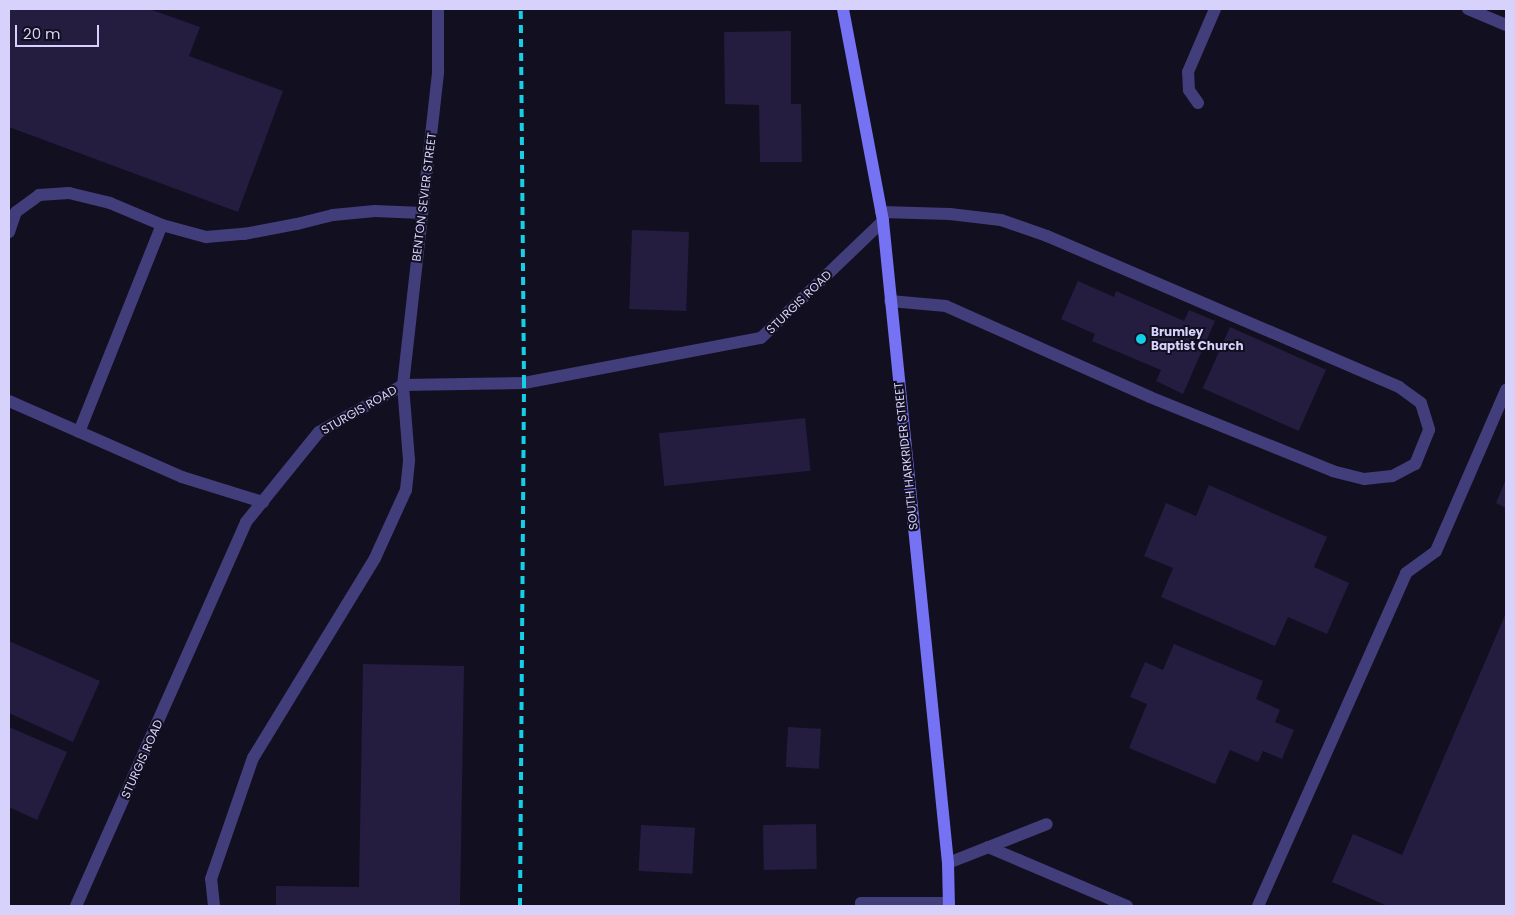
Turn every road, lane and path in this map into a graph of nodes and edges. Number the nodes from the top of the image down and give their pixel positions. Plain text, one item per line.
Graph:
1 (438, 9) edge
2 (843, 9) edge
3 (1215, 9) edge
4 (1468, 9) edge
5 (1506, 25) edge
6 (1198, 103) dead end
7 (422, 212) junction
8 (882, 217) junction
9 (162, 225) junction
10 (9, 232) edge
11 (890, 301) junction
12 (403, 384) junction
13 (1506, 390) edge
14 (9, 401) edge
15 (80, 432) junction
16 (263, 502) junction
17 (1047, 824) dead end
18 (988, 847) junction
19 (948, 864) junction
20 (949, 905) edge
21 (76, 906) edge
22 (214, 906) edge
23 (862, 906) edge
24 (1127, 906) edge
25 (1258, 906) edge

1 - 7 street, BENTON SEVIER STREET
2 - 8 main road, SOUTH HARKRIDER STREET
3 - 6 street
4 - 5 street
7 - 9 street
7 - 12 street, BENTON SEVIER STREET
8 - 11 main road, SOUTH HARKRIDER STREET
8 - 11 street
8 - 12 street, STURGIS ROAD
9 - 10 street
9 - 15 street
11 - 19 main road, SOUTH HARKRIDER STREET
12 - 16 street, STURGIS ROAD
12 - 22 street, BENTON SEVIER STREET
13 - 25 street
14 - 15 street
15 - 16 street
16 - 21 street, STURGIS ROAD
17 - 18 street
18 - 19 street
18 - 24 street
19 - 20 main road, SOUTH HARKRIDER STREET
20 - 23 street

